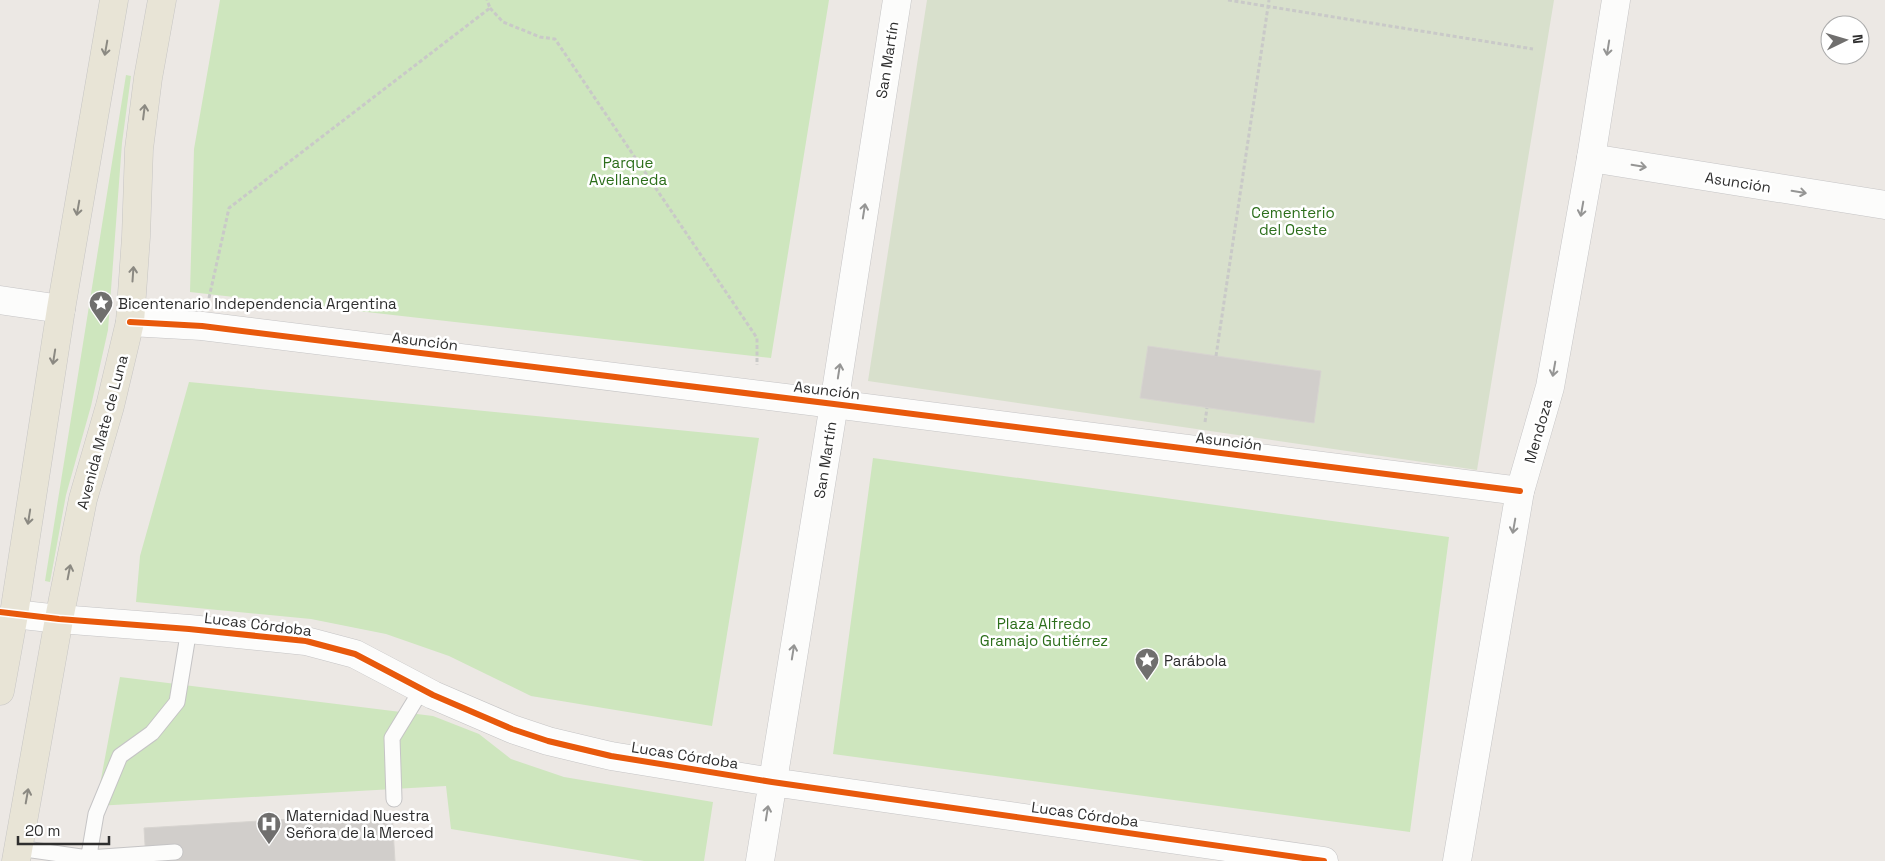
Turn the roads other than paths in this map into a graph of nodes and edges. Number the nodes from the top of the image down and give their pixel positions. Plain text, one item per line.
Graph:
1 (114, 0) edge
2 (162, 0) edge
3 (897, 0) edge
4 (1616, 0) edge
5 (1591, 158) junction
6 (1885, 205) edge
7 (0, 300) edge
8 (61, 309) junction
9 (130, 322) junction
10 (834, 404) junction
11 (1520, 491) junction
12 (7, 613) edge
13 (59, 619) junction
14 (189, 628) junction
15 (422, 689) junction
16 (0, 690) edge
17 (772, 782) junction
18 (394, 799) dead end
19 (174, 852) dead end
20 (17, 855) edge
21 (88, 859) edge
22 (760, 861) edge
23 (1324, 861) edge
24 (1457, 861) edge

1 -> 8 main road
9 -> 2 main road, Avenida Mate de Luna
10 -> 3 street, San Martín
4 -> 5 street, Mendoza
5 -> 6 street, Asunción
5 -> 11 street, Mendoza
7 - 8 street
8 -> 12 main road
9 - 10 street, Asunción
13 -> 9 main road, Avenida Mate de Luna
10 - 11 street, Asunción
17 -> 10 street, San Martín
11 -> 24 street, Mendoza
12 - 13 street, Lucas Córdoba
12 - 16 main road
13 - 14 street, Lucas Córdoba
20 -> 13 main road, Avenida Mate de Luna
14 - 15 street, Lucas Córdoba
14 - 21 lane
15 - 17 street, Lucas Córdoba
15 - 18 lane
22 -> 17 street, San Martín
17 - 23 street, Lucas Córdoba
19 - 21 lane
20 - 21 lane

